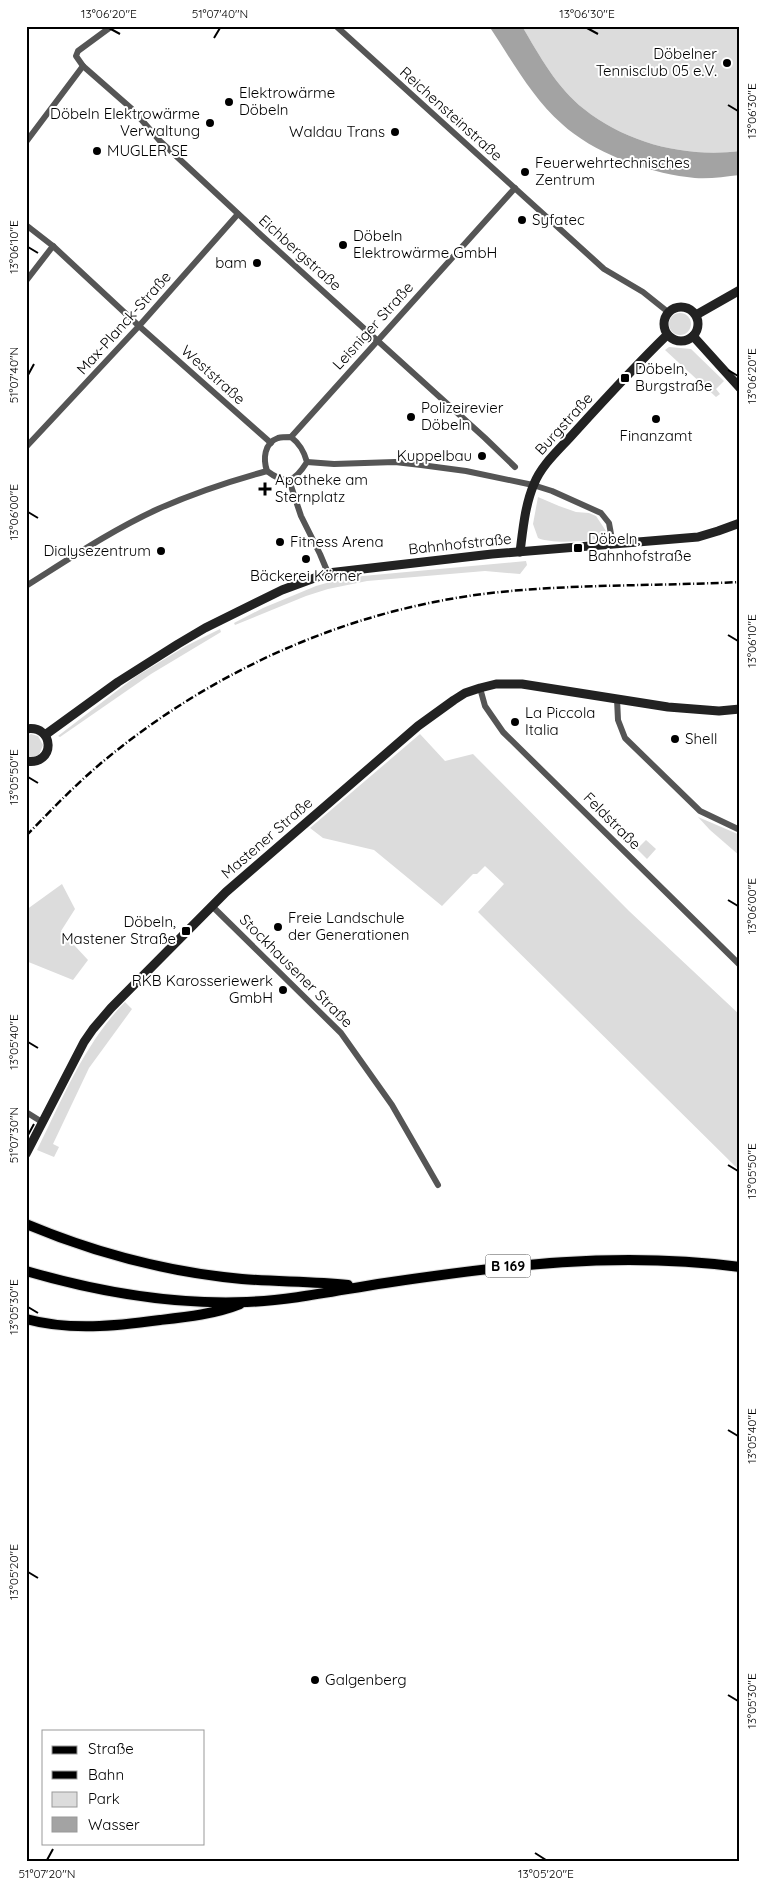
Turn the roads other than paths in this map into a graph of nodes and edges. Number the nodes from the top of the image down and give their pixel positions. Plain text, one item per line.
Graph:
1 (112, 26) edge
2 (336, 26) edge
3 (84, 66) junction
4 (26, 142) edge
5 (515, 188) junction
6 (238, 214) junction
7 (26, 225) edge
8 (53, 246) junction
9 (26, 281) edge
10 (740, 290) edge
11 (668, 312) junction
12 (696, 315) junction
13 (139, 326) junction
14 (667, 335) junction
15 (693, 336) junction
16 (378, 340) junction
17 (740, 388) edge
18 (291, 437) junction
19 (271, 443) junction
20 (26, 448) edge
21 (307, 462) junction
22 (515, 467) dead end
23 (267, 471) junction
24 (289, 480) junction
25 (533, 485) junction
26 (740, 523) edge
27 (612, 545) junction
28 (520, 552) junction
29 (328, 574) junction
30 (27, 585) edge
31 (480, 688) junction
32 (617, 699) junction
33 (740, 709) edge
34 (26, 729) edge
35 (45, 735) junction
36 (26, 761) edge
37 (740, 830) edge
38 (212, 906) junction
39 (740, 964) edge
40 (26, 1112) edge
41 (42, 1122) junction
42 (26, 1154) edge
43 (438, 1185) dead end
44 (26, 1224) edge
45 (740, 1267) edge
46 (26, 1271) edge
47 (362, 1286) junction
48 (246, 1302) junction
49 (26, 1319) edge

1 - 3 street, Eichbergstraße
2 - 5 street, Reichensteinstraße
3 - 4 street
3 - 6 street, Eichbergstraße
5 - 11 street, Reichensteinstraße
5 - 16 street, Leisniger Straße
6 - 13 street, Max-Planck-Straße
6 - 16 street, Eichbergstraße
7 - 8 street, Weststraße
8 - 9 street
8 - 13 street, Weststraße
10 - 12 main road
11 - 12 main road
11 - 14 main road
12 - 15 main road
13 - 19 street, Weststraße
13 - 20 street, Max-Planck-Straße
14 - 15 main road
14 - 25 main road, Burgstraße
15 - 17 main road
16 - 18 street, Leisniger Straße
16 - 22 street, Eichbergstraße
18 - 19 street
18 - 21 street
19 - 23 street
21 - 24 street
21 - 25 street
23 - 24 street
23 - 30 street
24 - 29 street
25 - 27 street
25 - 28 main road, Burgstraße
26 - 27 main road, Bahnhofstraße
27 - 28 main road, Bahnhofstraße
28 - 29 main road, Bahnhofstraße
29 - 35 main road, Bahnhofstraße
31 - 32 main road, Mastener Straße
31 - 38 main road, Mastener Straße
31 - 39 street, Feldstraße
32 - 33 main road, Mastener Straße
32 - 37 street
34 - 35 main road
35 - 36 main road
38 - 41 main road, Mastener Straße
38 - 43 street, Stockhausener Straße
40 - 41 street
41 - 42 main road, Mastener Straße
44 - 47 main road
45 - 47 main road, B 169
46 - 48 main road, B 169
47 - 48 main road, B 169
48 - 49 main road

